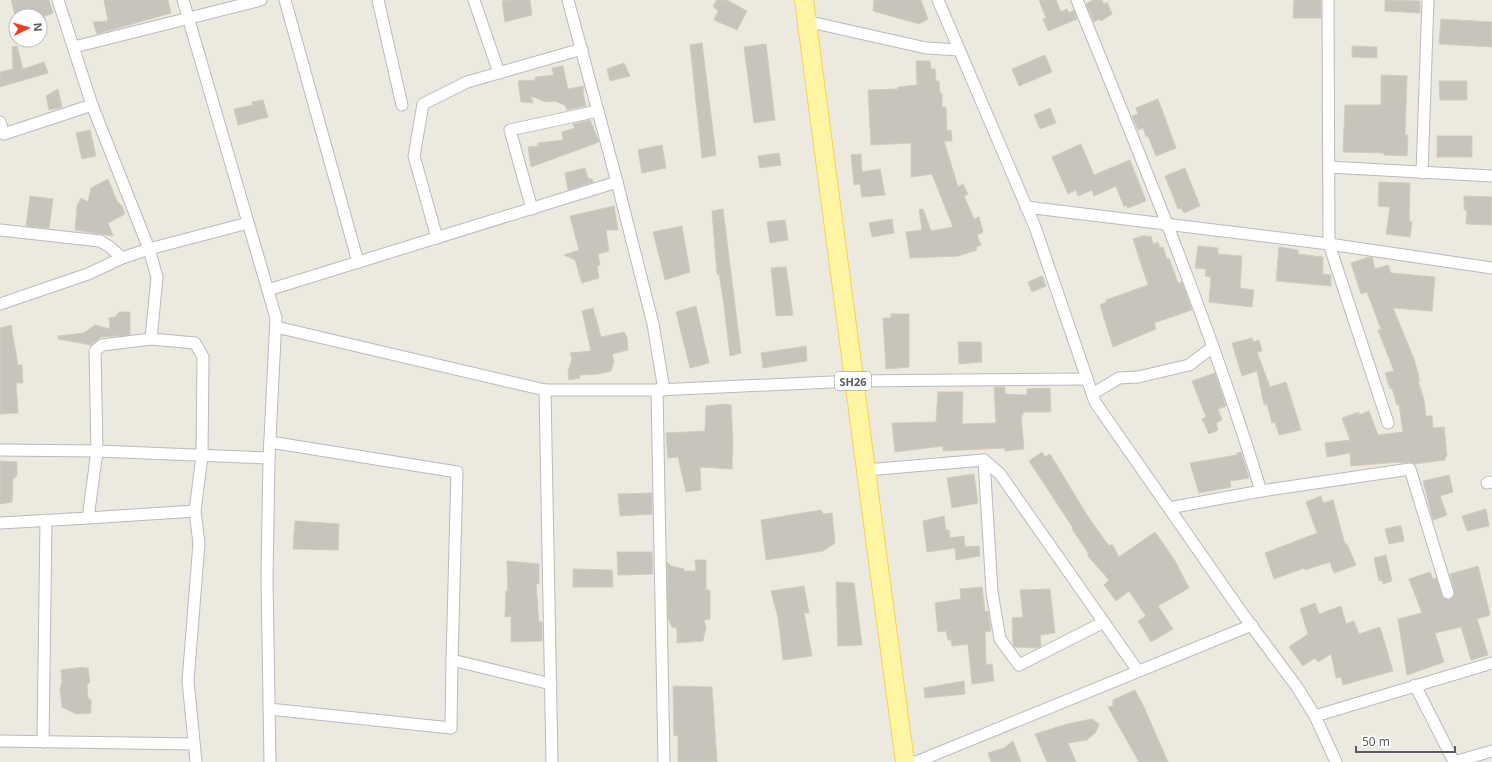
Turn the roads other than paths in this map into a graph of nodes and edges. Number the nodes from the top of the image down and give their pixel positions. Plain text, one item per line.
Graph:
1 (58, 0) edge
2 (183, 0) edge
3 (261, 0) edge
4 (285, 0) edge
5 (378, 0) edge
6 (474, 0) edge
7 (568, 0) edge
8 (804, 0) edge
9 (938, 0) edge
10 (1077, 0) edge
11 (1328, 0) edge
12 (1428, 0) edge
13 (188, 18) junction
14 (806, 21) junction
15 (74, 47) junction
16 (582, 49) junction
17 (959, 50) junction
18 (499, 73) junction
19 (92, 105) junction
20 (402, 105) dead end
21 (598, 111) junction
22 (0, 122) edge
23 (1329, 167) junction
24 (1422, 173) junction
25 (1492, 176) edge
26 (617, 182) junction
27 (1026, 207) junction
28 (532, 209) junction
29 (248, 223) junction
30 (1168, 224) junction
31 (0, 230) edge
32 (437, 238) junction
33 (1329, 244) junction
34 (149, 249) junction
35 (122, 258) junction
36 (358, 262) junction
37 (1492, 268) edge
38 (268, 290) junction
39 (0, 304) edge
40 (276, 326) junction
41 (151, 339) junction
42 (1213, 347) junction
43 (1087, 379) junction
44 (853, 381) junction
45 (545, 390) junction
46 (660, 390) junction
47 (1092, 394) junction
48 (1388, 423) dead end
49 (270, 442) junction
50 (0, 450) edge
51 (97, 451) junction
52 (202, 456) junction
53 (269, 458) junction
54 (984, 460) junction
55 (866, 470) junction
56 (1261, 491) junction
57 (1168, 508) junction
58 (195, 511) junction
59 (88, 518) junction
60 (46, 520) junction
61 (0, 523) edge
62 (1448, 593) dead end
63 (1104, 622) junction
64 (1252, 625) junction
65 (452, 660) junction
66 (1492, 663) edge
67 (1138, 672) junction
68 (551, 684) junction
69 (1415, 685) junction
70 (269, 709) junction
71 (1315, 716) junction
72 (0, 741) edge
73 (43, 742) junction
74 (193, 744) junction
75 (1492, 751) edge
76 (196, 762) edge
77 (270, 762) edge
78 (552, 762) edge
79 (664, 762) edge
80 (905, 762) edge
81 (916, 762) edge
82 (1336, 762) edge
83 (1454, 762) edge

1 - 15 street
2 - 13 street
3 - 13 street
4 - 36 street
5 - 20 street
6 - 18 street
7 - 16 street
8 - 14 main road, SH26
9 - 17 street
10 - 30 street
11 - 23 street
12 - 24 street
13 - 15 street
13 - 29 street
14 - 17 street
14 - 44 main road, SH26
15 - 19 street
16 - 18 street
16 - 21 street
17 - 27 street
18 - 32 street
19 - 22 street
19 - 34 street
21 - 26 street
21 - 28 street
23 - 24 street
23 - 33 street
24 - 25 street
26 - 28 street
26 - 46 street
27 - 30 street
27 - 43 street
28 - 32 street
29 - 34 street
29 - 38 street
30 - 33 street
30 - 42 street
31 - 35 street
32 - 36 street
33 - 37 street
33 - 48 street
34 - 35 street
34 - 41 street
35 - 39 street
36 - 38 street
38 - 40 street
40 - 45 street
40 - 49 street
41 - 51 street
41 - 52 street
42 - 47 street
42 - 56 street
43 - 44 street
43 - 47 street
44 - 46 street
44 - 55 main road, SH26
45 - 46 street
45 - 68 street
46 - 79 street
47 - 57 street
49 - 53 street
49 - 65 street
50 - 51 street
51 - 52 street
51 - 59 street
52 - 53 street
52 - 58 street
53 - 70 street
54 - 55 street
54 - 63 street
54 - 63 street
55 - 80 main road, SH26
56 - 57 street
56 - 62 street
57 - 64 street
58 - 59 street
58 - 74 street
59 - 60 street
60 - 61 street
60 - 73 street
63 - 67 street
64 - 67 street
64 - 71 street
65 - 68 street
65 - 70 street
66 - 69 street
67 - 81 street
68 - 78 street
69 - 71 street
69 - 83 street
70 - 77 street
71 - 82 street
72 - 73 street
73 - 74 street
74 - 76 street
75 - 83 street

